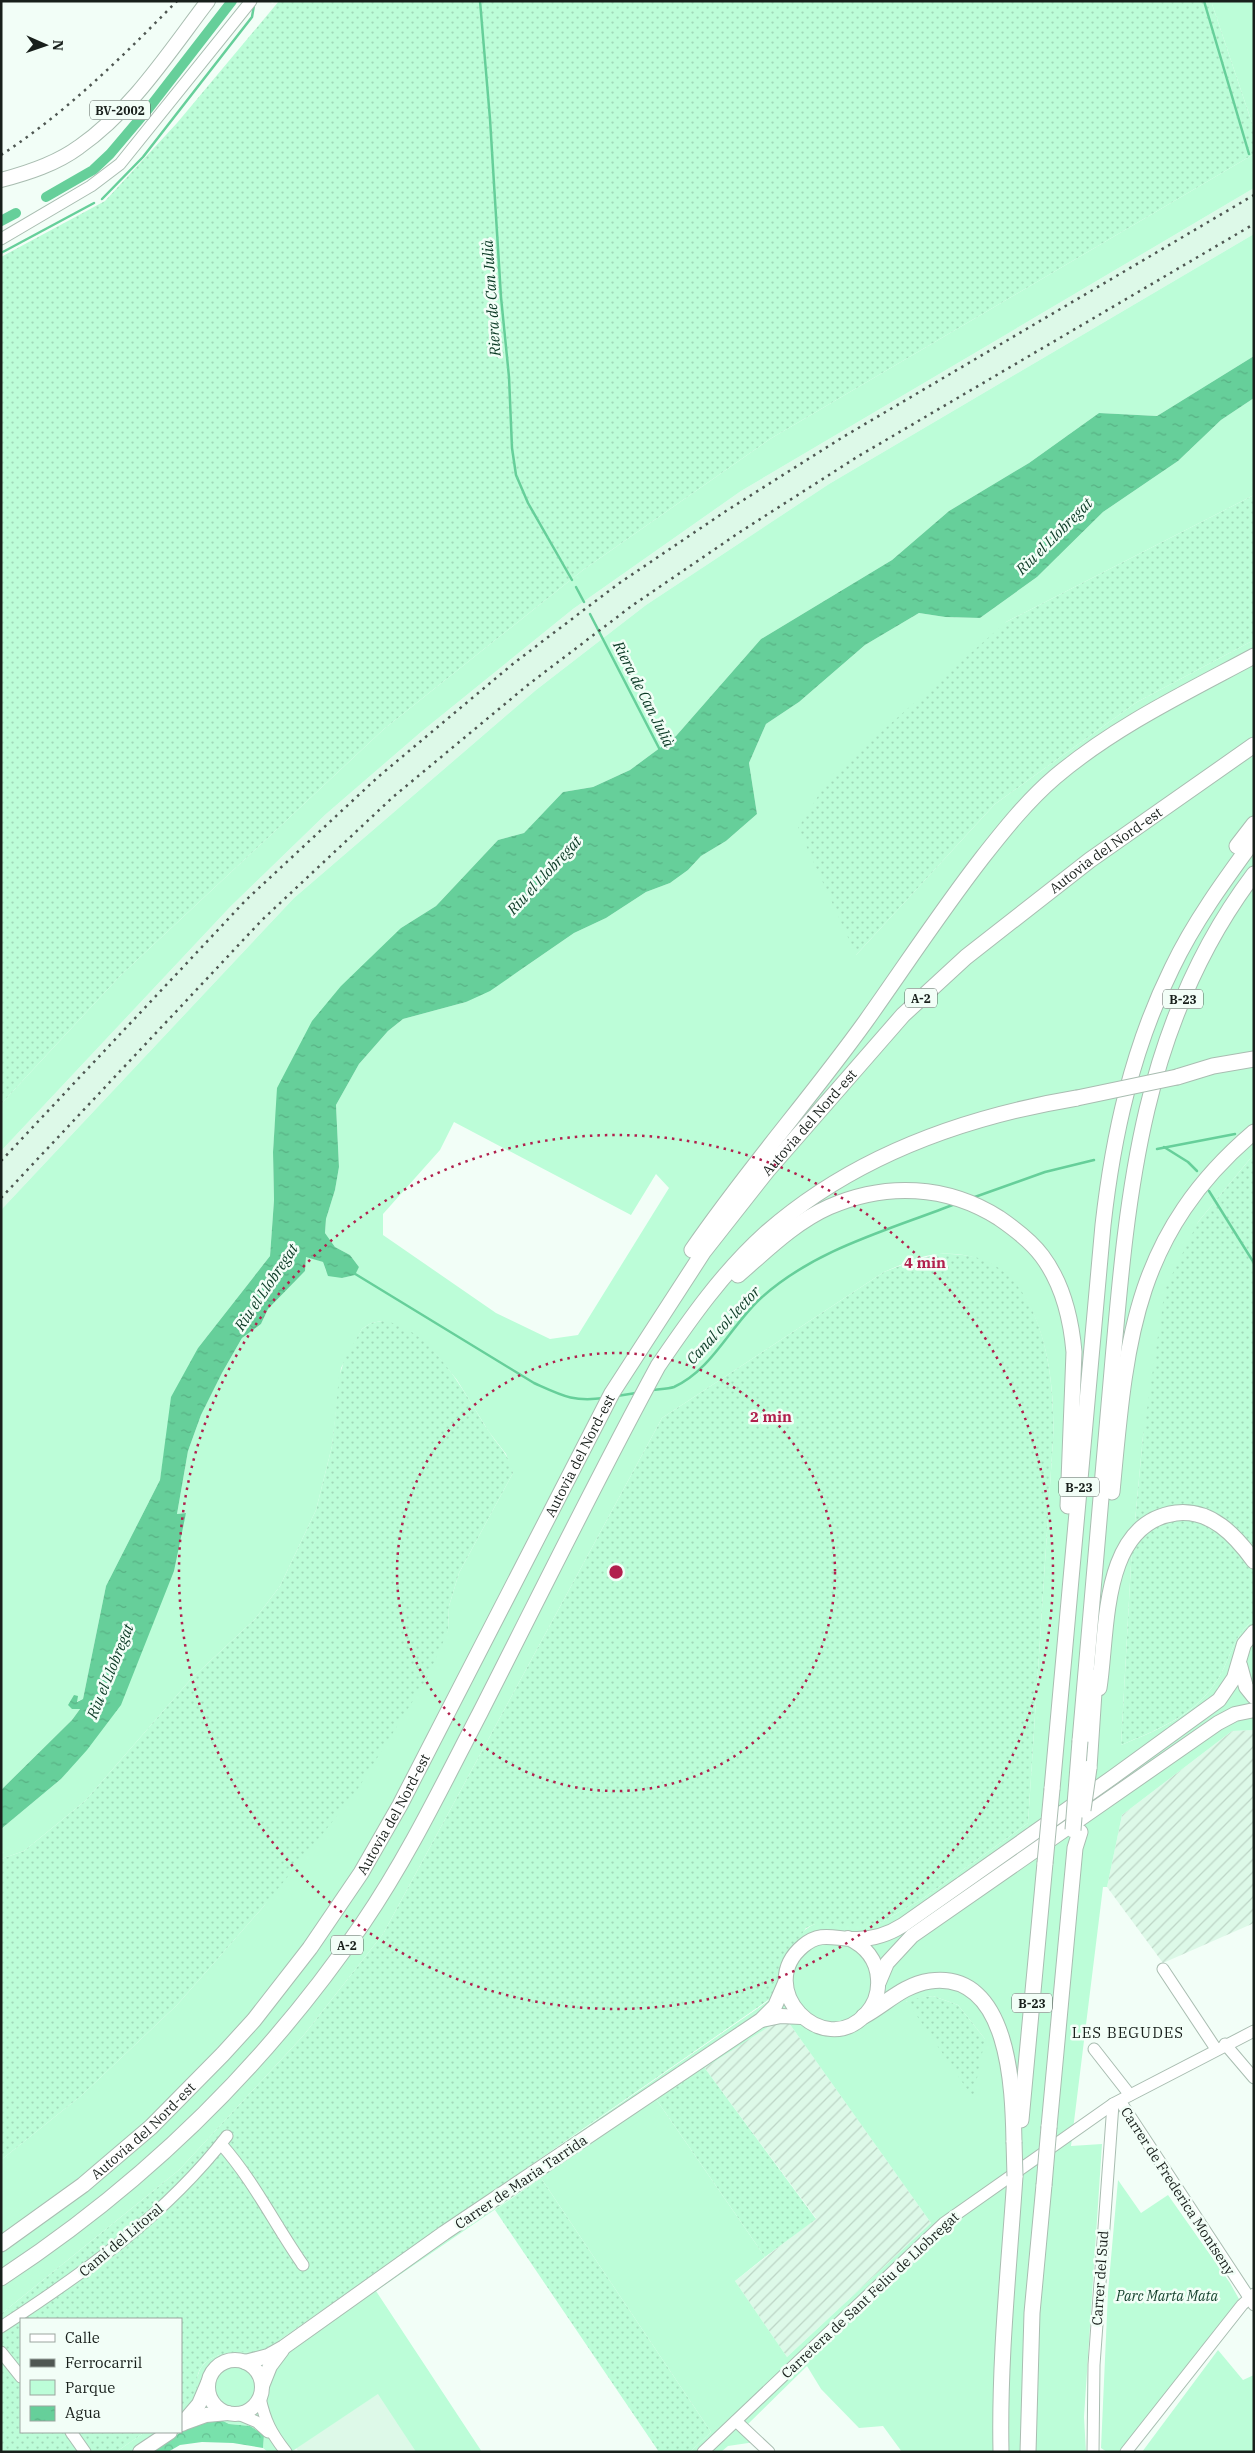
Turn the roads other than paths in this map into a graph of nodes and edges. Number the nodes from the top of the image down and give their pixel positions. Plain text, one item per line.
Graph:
1 (208, 1) edge
2 (251, 1) edge
3 (1, 180) edge
4 (1, 239) edge
5 (1254, 656) edge
6 (1254, 745) edge
7 (1254, 824) edge
8 (1254, 840) edge
9 (1254, 874) edge
10 (1172, 968) junction
11 (1254, 1059) edge
12 (1254, 1068) edge
13 (1177, 1077) junction
14 (1254, 1132) edge
15 (695, 1313) junction
16 (639, 1342) junction
17 (1254, 1561) edge
18 (1071, 1587) junction
19 (1254, 1632) edge
20 (1240, 1664) junction
21 (1254, 1697) edge
22 (1254, 1710) edge
23 (1085, 1740) junction
24 (1077, 1831) junction
25 (848, 1938) junction
26 (1163, 1969) dead end
27 (786, 1980) junction
28 (878, 1983) junction
29 (864, 2016) junction
30 (801, 2017) junction
31 (761, 2020) junction
32 (1254, 2031) edge
33 (1221, 2047) junction
34 (1094, 2049) dead end
35 (1254, 2078) edge
36 (1130, 2095) junction
37 (1116, 2102) junction
38 (1017, 2142) junction
39 (1, 2244) edge
40 (303, 2265) dead end
41 (1, 2278) edge
42 (1252, 2299) edge
43 (1, 2327) edge
44 (284, 2347) junction
45 (1, 2352) edge
46 (245, 2362) junction
47 (20, 2376) edge
48 (208, 2383) junction
49 (261, 2392) junction
50 (234, 2413) junction
51 (736, 2421) junction
52 (182, 2423) edge
53 (182, 2424) edge
54 (72, 2433) edge
55 (168, 2433) edge
56 (272, 2434) junction
57 (85, 2452) edge
58 (140, 2452) edge
59 (286, 2452) edge
60 (703, 2452) edge
61 (769, 2452) edge
62 (1001, 2452) edge
63 (1028, 2452) edge
64 (1093, 2452) edge
65 (1126, 2452) edge

1 - 3 main road, BV-2002
2 - 4 street
5 - 16 highway
6 - 16 highway, Autovia del Nord-est / A-2
7 - 10 highway
8 - 10 highway, B-23
9 - 23 highway, B-23
10 - 18 highway, B-23
11 - 13 highway, A-2
12 - 13 highway, Autovia del Nord-est / A-2
13 - 15 highway, Autovia del Nord-est / A-2, bridge
14 - 23 highway
15 - 18 highway
15 - 41 highway, Autovia del Nord-est / A-2
16 - 39 highway, Autovia del Nord-est / A-2
17 - 23 highway
18 - 38 highway, B-23, bridge
19 - 20 main road
20 - 21 main road
20 - 25 main road
22 - 28 main road
23 - 24 highway, B-23, bridge
23 - 24 highway, bridge
24 - 63 highway, B-23, bridge
25 - 27 main road
25 - 28 main road
26 - 33 street
27 - 30 main road
27 - 31 main road
28 - 29 main road
29 - 30 main road
29 - 38 highway
30 - 31 main road
31 - 44 main road, Carrer de Maria Tarrida
32 - 33 street, Carretera de Sant Feliu de Llobregat
33 - 35 street
33 - 36 street, Carretera de Sant Feliu de Llobregat
34 - 36 street
36 - 37 street, Carretera de Sant Feliu de Llobregat
37 - 42 street, Carrer de Frederica Montseny
37 - 51 street, Carretera de Sant Feliu de Llobregat
37 - 64 street, Carrer del Sud
38 - 62 highway, B-23, bridge
40 - 43 street, Camí del Litoral
42 - 65 street
44 - 46 main road, Carrer de Maria Tarrida
44 - 49 main road, Carrer de Maria Tarrida
45 - 47 street
46 - 48 main road
46 - 49 main road
48 - 50 main road
48 - 52 main road
49 - 50 main road
49 - 56 street
50 - 53 main road
50 - 56 street
51 - 60 street, Carretera de Sant Feliu de Llobregat
51 - 61 street
54 - 57 street
55 - 58 main road
56 - 59 street

